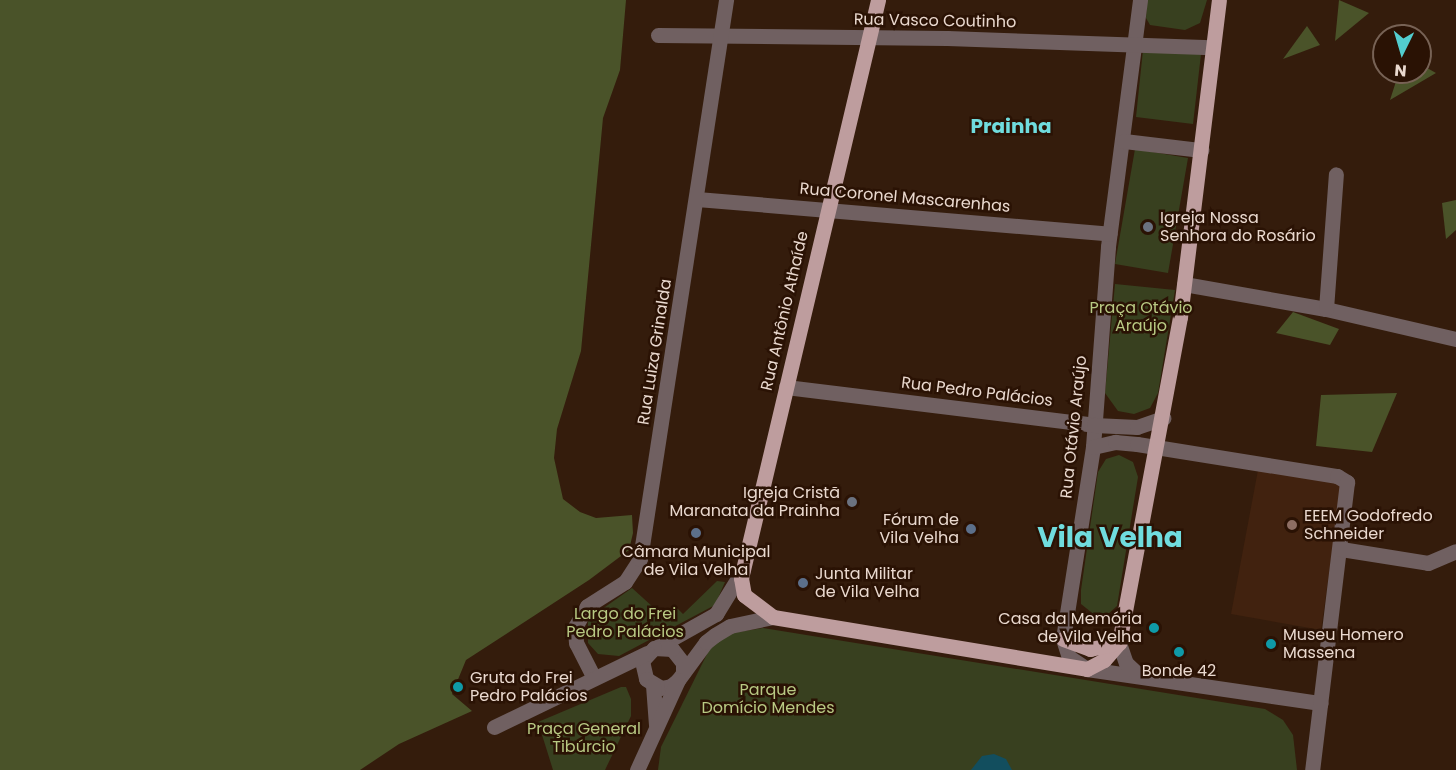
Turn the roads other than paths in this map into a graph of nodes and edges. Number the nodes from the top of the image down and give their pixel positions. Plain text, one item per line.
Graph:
1 (726, 0) edge
2 (878, 0) edge
3 (1140, 0) edge
4 (1219, 0) edge
5 (722, 34) junction
6 (658, 35) dead end
7 (868, 38) junction
8 (1135, 44) junction
9 (1211, 47) junction
10 (1124, 141) junction
11 (1201, 150) junction
12 (1336, 174) dead end
13 (697, 199) junction
14 (828, 209) junction
15 (1110, 234) junction
16 (1184, 284) junction
17 (1326, 309) junction
18 (1456, 339) edge
19 (786, 387) junction
20 (1162, 418) junction
21 (1094, 425) junction
22 (1093, 447) junction
23 (1158, 447) junction
24 (1341, 549) junction
25 (1456, 551) edge
26 (743, 570) junction
27 (773, 617) junction
28 (1063, 639) junction
29 (1119, 643) junction
30 (651, 650) junction
31 (613, 668) junction
32 (1087, 669) junction
33 (642, 671) junction
34 (680, 676) junction
35 (1140, 676) junction
36 (594, 678) junction
37 (653, 685) junction
38 (1321, 703) junction
39 (656, 725) junction
40 (494, 727) dead end
41 (637, 770) edge
42 (1312, 770) edge

1 - 5 street, Rua Luiza Grinalda
2 - 7 main road, Rua Antônio Athaíde
3 - 8 street, Rua Otávio Araújo
4 - 9 main road
5 - 6 street, Rua Vasco Coutinho
5 - 7 street, Rua Vasco Coutinho
5 - 13 street, Rua Luiza Grinalda
7 - 8 street, Rua Vasco Coutinho
7 - 14 main road, Rua Antônio Athaíde
8 - 9 street, Rua Vasco Coutinho
8 - 10 street, Rua Otávio Araújo
9 - 11 main road
10 - 11 street
10 - 15 street, Rua Otávio Araújo
11 - 16 main road
12 - 17 street
13 - 14 street, Rua Coronel Mascarenhas
13 - 36 street, Rua Luiza Grinalda
14 - 15 street, Rua Coronel Mascarenhas
14 - 19 main road, Rua Antônio Athaíde
15 - 21 street, Rua Otávio Araújo
16 - 17 street
16 - 20 main road
17 - 18 street
19 - 21 street, Rua Pedro Palácios
19 - 26 main road, Rua Antônio Athaíde
20 - 21 street, Rua Pedro Palácios
20 - 23 main road
21 - 22 street, Rua Otávio Araújo
22 - 23 street
22 - 28 street, Rua Otávio Araújo
23 - 24 street
23 - 29 main road
24 - 25 street
24 - 38 street
26 - 27 main road, Rua Antônio Athaíde
26 - 30 street
27 - 32 main road
27 - 34 street
28 - 29 main road
28 - 32 street
29 - 32 main road
29 - 35 street
30 - 31 street
30 - 33 street
30 - 34 street
31 - 33 street
31 - 36 street
32 - 35 street
33 - 37 street
34 - 37 street
34 - 39 street
35 - 38 street
36 - 40 street
37 - 39 street
38 - 42 street
39 - 41 street

